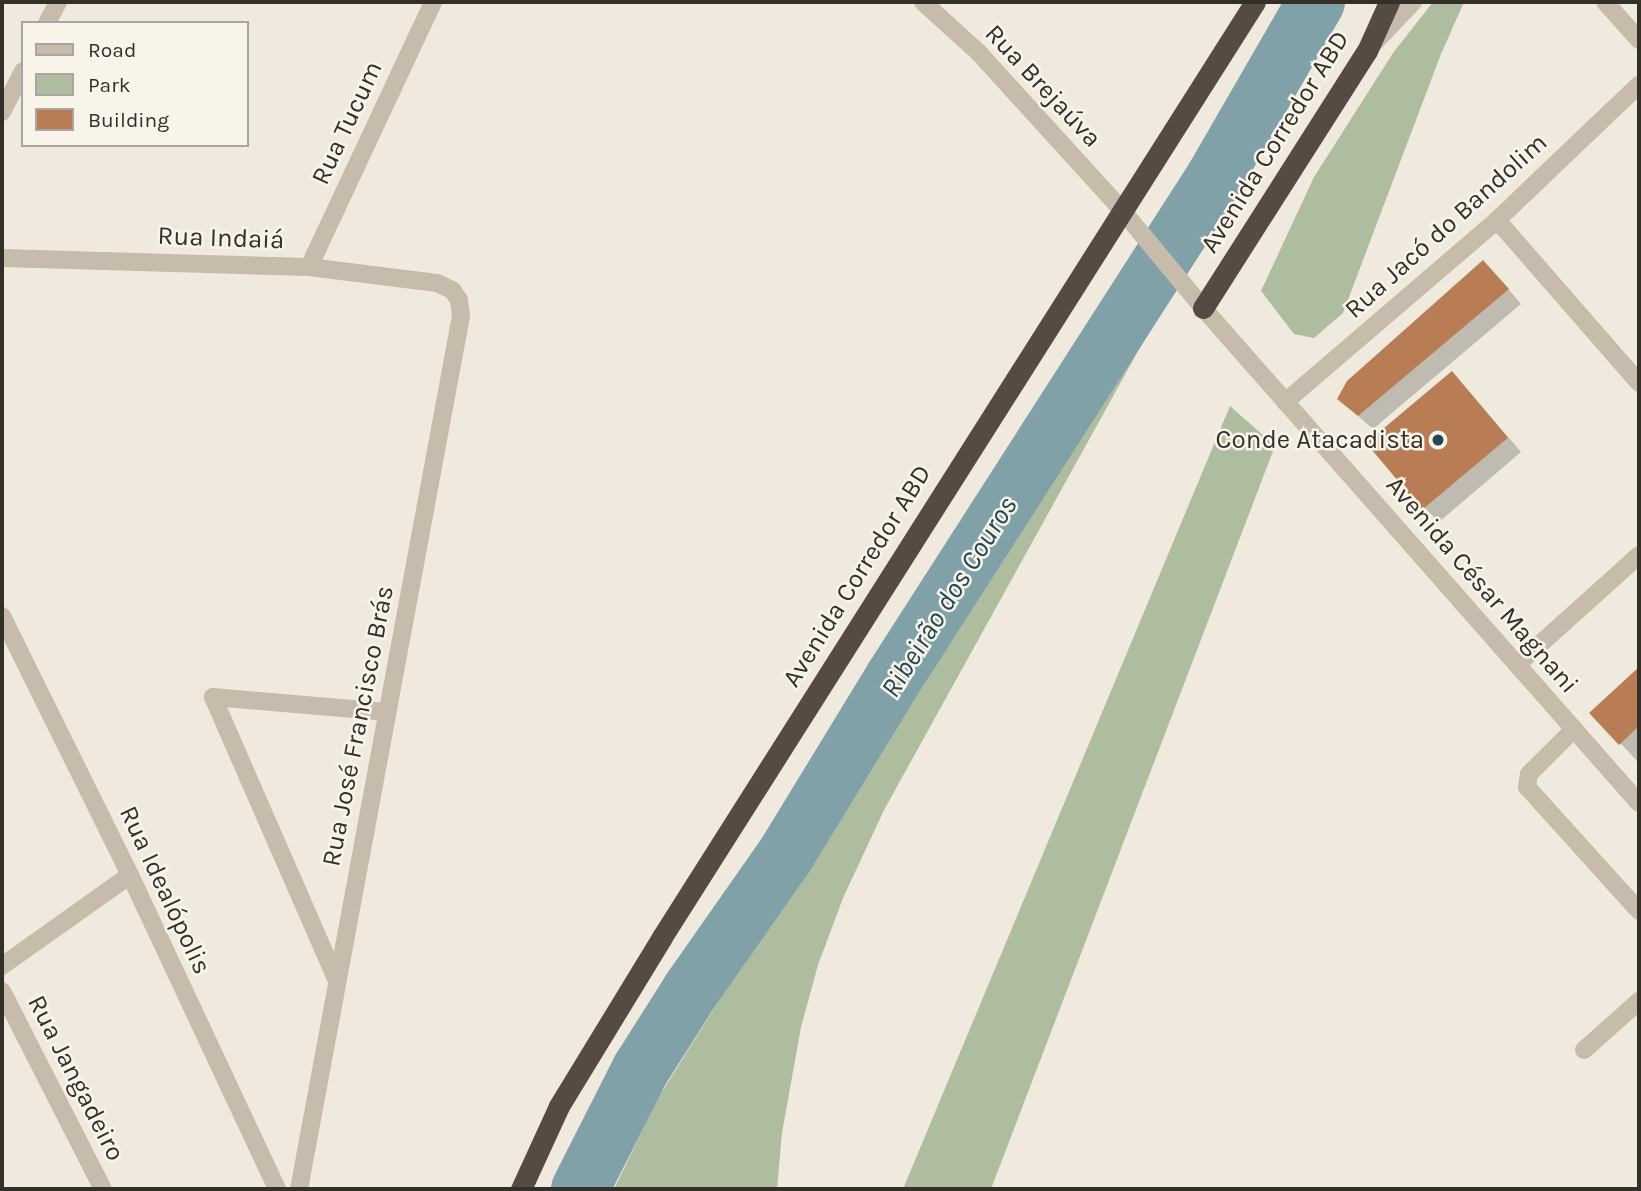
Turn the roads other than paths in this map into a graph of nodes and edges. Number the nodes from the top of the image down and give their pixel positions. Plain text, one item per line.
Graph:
1 (58, 2) edge
2 (433, 2) edge
3 (923, 2) edge
4 (1255, 2) edge
5 (1389, 2) edge
6 (1413, 2) edge
7 (1605, 2) edge
8 (48, 21) edge
9 (1639, 40) edge
10 (1367, 51) junction
11 (21, 75) edge
12 (1639, 85) edge
13 (2, 112) edge
14 (1122, 210) junction
15 (1497, 220) junction
16 (2, 258) edge
17 (309, 267) junction
18 (437, 283) joint
19 (1203, 308) junction
20 (1639, 383) edge
21 (1285, 402) junction
22 (1639, 555) edge
23 (2, 616) edge
24 (1517, 665) junction
25 (387, 712) junction
26 (1574, 729) junction
27 (1639, 803) edge
28 (130, 875) junction
29 (1639, 911) edge
30 (2, 966) edge
31 (337, 981) junction
32 (2, 991) edge
33 (1639, 1001) edge
34 (1584, 1050) dead end
35 (103, 1189) edge
36 (277, 1189) edge
37 (299, 1189) edge
38 (521, 1189) edge

1 - 8 street
2 - 17 street, Rua Tucum
3 - 14 street, Rua Brejaúva
4 - 14 highway, Avenida Corredor ABD
5 - 10 highway, Avenida Corredor ABD
6 - 10 street
7 - 9 street
10 - 19 highway, Avenida Corredor ABD
11 - 13 street
12 - 15 street, Rua Jacó do Bandolim
14 - 19 street, Avenida César Magnani
14 - 38 highway, Avenida Corredor ABD
15 - 20 street
15 - 21 street, Rua Jacó do Bandolim
16 - 17 street, Rua Indaiá
17 - 18 street, Rua Indaiá
18 - 25 street, Rua José Francisco Brás
19 - 21 street, Avenida César Magnani
21 - 24 street, Avenida César Magnani
22 - 24 street
23 - 28 street, Rua Idealópolis
24 - 26 street, Avenida César Magnani
25 - 31 street, Rua José Francisco Brás
25 - 31 street
26 - 27 street, Avenida César Magnani
26 - 29 street
28 - 30 street
28 - 36 street, Rua Idealópolis
31 - 37 street, Rua José Francisco Brás
32 - 35 street, Rua Jangadeiro
33 - 34 street

